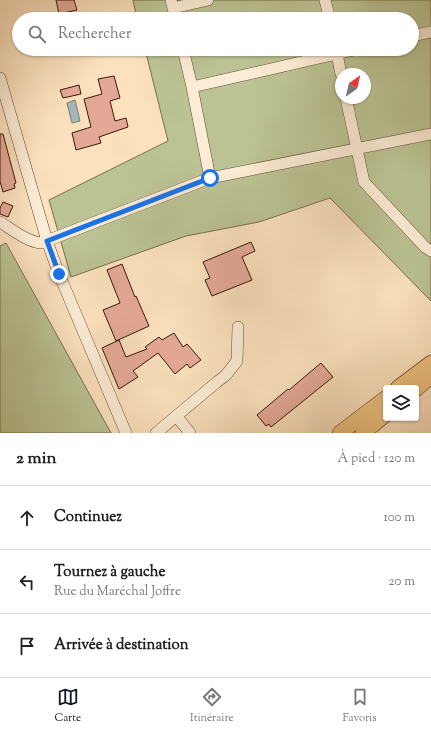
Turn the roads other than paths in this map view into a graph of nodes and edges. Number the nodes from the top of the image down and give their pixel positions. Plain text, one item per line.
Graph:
1 (208, 0) edge
2 (326, 0) edge
3 (173, 9) edge
4 (329, 12) edge
5 (431, 32) edge
6 (419, 35) edge
7 (185, 56) edge
8 (320, 56) edge
9 (337, 56) edge
10 (340, 68) edge
11 (0, 78) edge
12 (192, 87) junction
13 (347, 104) edge
14 (431, 134) edge
15 (357, 149) junction
16 (210, 178) junction
17 (0, 222) edge
18 (47, 241) junction
19 (431, 251) edge
20 (238, 327) dead end
21 (431, 363) edge
22 (431, 376) edge
23 (402, 385) edge
24 (419, 386) edge
25 (383, 400) edge
26 (383, 416) edge
27 (176, 417) junction
28 (126, 433) edge
29 (156, 433) edge
30 (190, 433) edge
31 (340, 433) edge
32 (363, 433) edge

1 - 3 street
2 - 4 street
5 - 6 street
7 - 12 street
8 - 12 street
9 - 10 street
11 - 18 street
12 - 16 street
13 - 15 street
14 - 15 street
15 - 16 street
15 - 19 street
16 - 18 street
17 - 18 street
18 - 28 street
20 - 27 street
21 - 23 main road
22 - 24 main road
25 - 31 main road
26 - 32 main road
27 - 29 street
27 - 30 street

